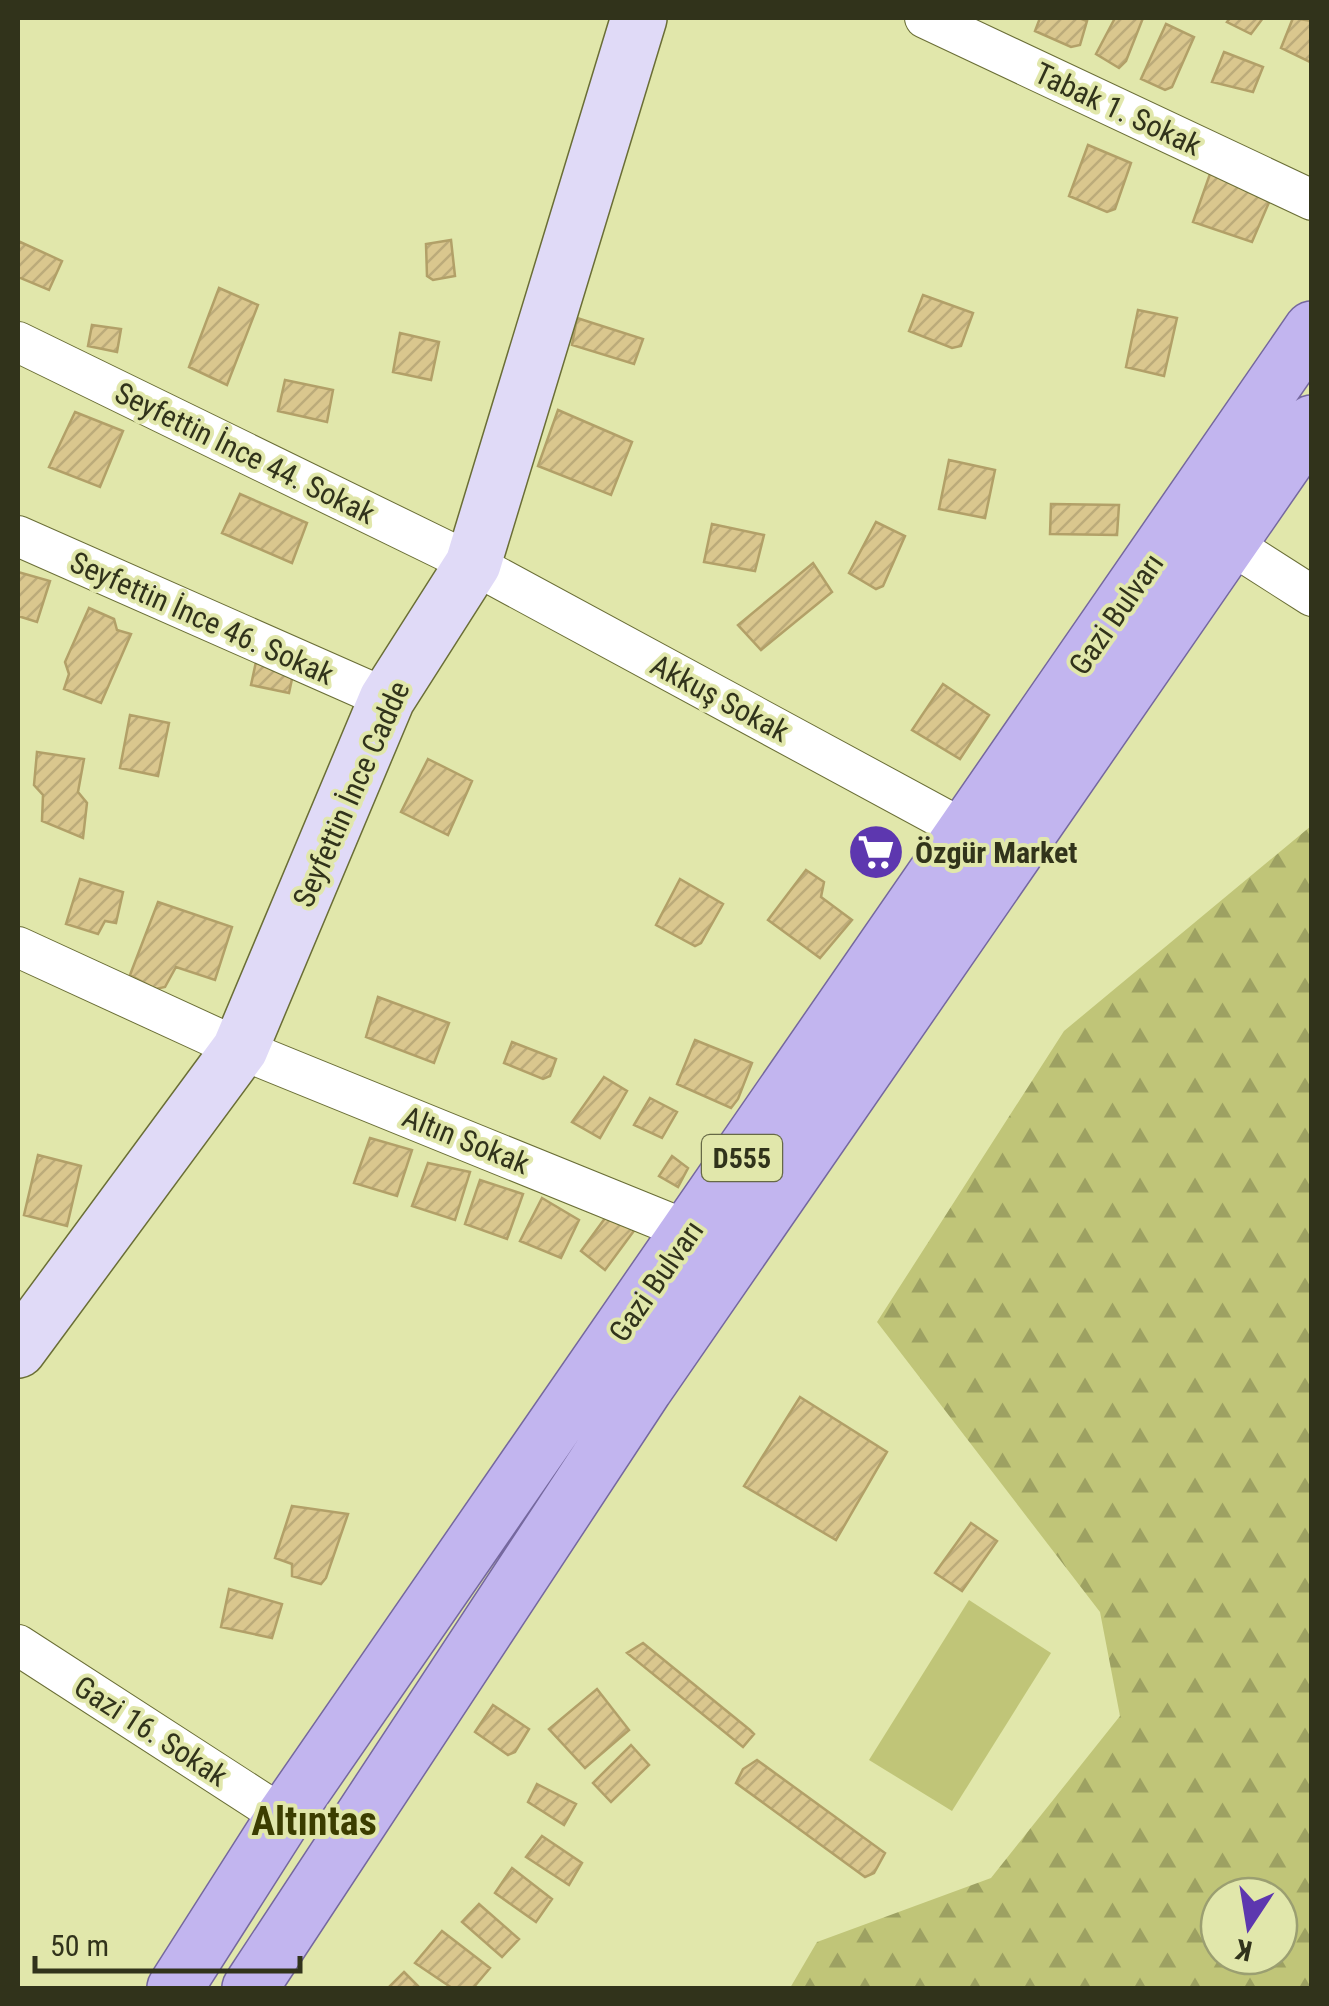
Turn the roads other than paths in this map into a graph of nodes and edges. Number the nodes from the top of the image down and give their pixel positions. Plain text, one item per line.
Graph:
1 (640, 18) edge
2 (925, 18) edge
3 (1312, 200) edge
4 (1312, 329) edge
5 (18, 342) edge
6 (1312, 423) edge
7 (18, 536) edge
8 (1228, 543) junction
9 (473, 564) junction
10 (1312, 596) edge
11 (387, 699) junction
12 (966, 831) junction
13 (18, 946) edge
14 (240, 1049) junction
15 (691, 1232) junction
16 (18, 1350) edge
17 (18, 1646) edge
18 (284, 1817) junction
19 (174, 1988) edge
20 (250, 1988) edge

1 - 9 main road, Seyfettin İnce Cadde
2 - 3 street, Tabak 1. Sokak
4 - 12 main road, Gazi Bulvarı / D555
5 - 9 street, Seyfettin İnce 44. Sokak
6 - 8 main road, Gazi Bulvarı / D555
7 - 11 street, Seyfettin İnce 46. Sokak
8 - 10 street
8 - 20 main road, Gazi Bulvarı / D555
9 - 11 main road, Seyfettin İnce Cadde
9 - 12 street, Akkuş Sokak
11 - 14 main road, Seyfettin İnce Cadde
12 - 15 main road, Gazi Bulvarı / D555
13 - 14 street, Altın Sokak
14 - 15 street, Altın Sokak
14 - 16 main road, Seyfettin İnce Cadde
15 - 18 main road, Gazi Bulvarı / D555
17 - 18 street, Gazi 16. Sokak
18 - 19 main road, Gazi Bulvarı / D555

